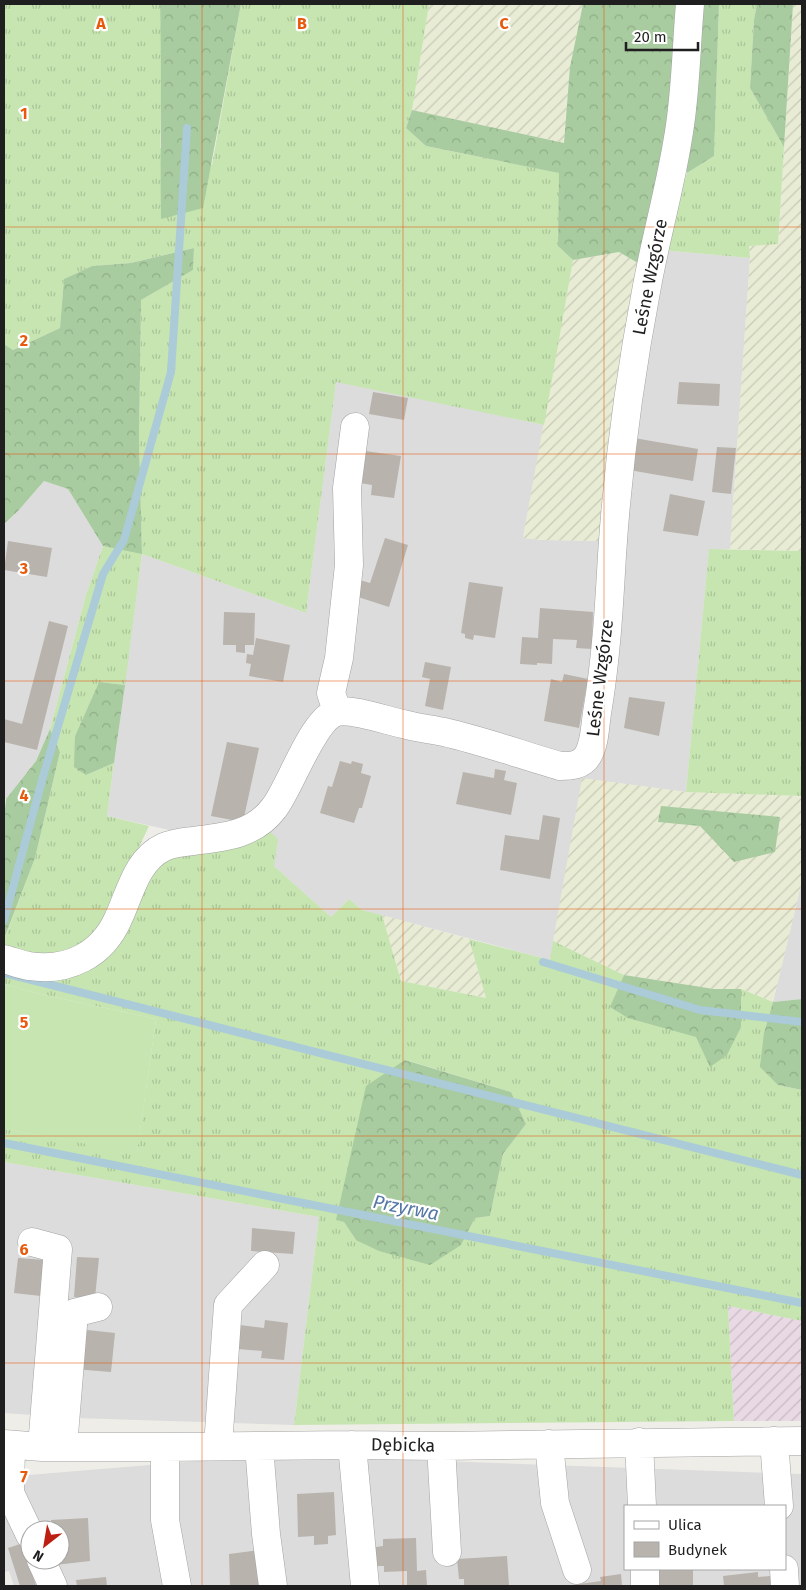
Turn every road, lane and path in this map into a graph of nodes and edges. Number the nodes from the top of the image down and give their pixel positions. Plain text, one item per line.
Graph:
1 (690, 4) edge
2 (355, 427) dead end
3 (337, 711) junction
4 (4, 959) edge
5 (32, 1242) dead end
6 (265, 1265) dead end
7 (98, 1307) dead end
8 (774, 1441) junction
9 (802, 1441) edge
10 (639, 1442) junction
11 (7, 1444) edge
12 (549, 1444) junction
13 (352, 1445) junction
14 (218, 1446) junction
15 (259, 1446) junction
16 (441, 1446) junction
17 (52, 1447) junction
18 (164, 1447) junction
19 (642, 1505) edge
20 (779, 1505) edge
21 (23, 1520) edge
22 (447, 1552) dead end
23 (46, 1570) edge
24 (577, 1570) dead end
25 (645, 1570) edge
26 (784, 1570) edge
27 (53, 1586) edge
28 (177, 1586) edge
29 (273, 1586) edge
30 (365, 1586) edge
31 (645, 1586) edge
32 (785, 1586) edge

1 - 3 street, Leśne Wzgórze
2 - 3 street
3 - 4 street
5 - 17 street
6 - 14 street
7 - 17 street
8 - 9 street, Dębicka
8 - 10 street, Dębicka
8 - 20 street
10 - 12 street, Dębicka
10 - 19 street
11 - 17 street, Dębicka
11 - 21 street
12 - 16 street, Dębicka
12 - 24 street
13 - 15 street, Dębicka
13 - 16 street, Dębicka
13 - 30 street
14 - 15 street, Dębicka
14 - 18 street, Dębicka
15 - 29 street
16 - 22 street
17 - 18 street, Dębicka
18 - 28 street
23 - 27 street
25 - 31 street
26 - 32 street

